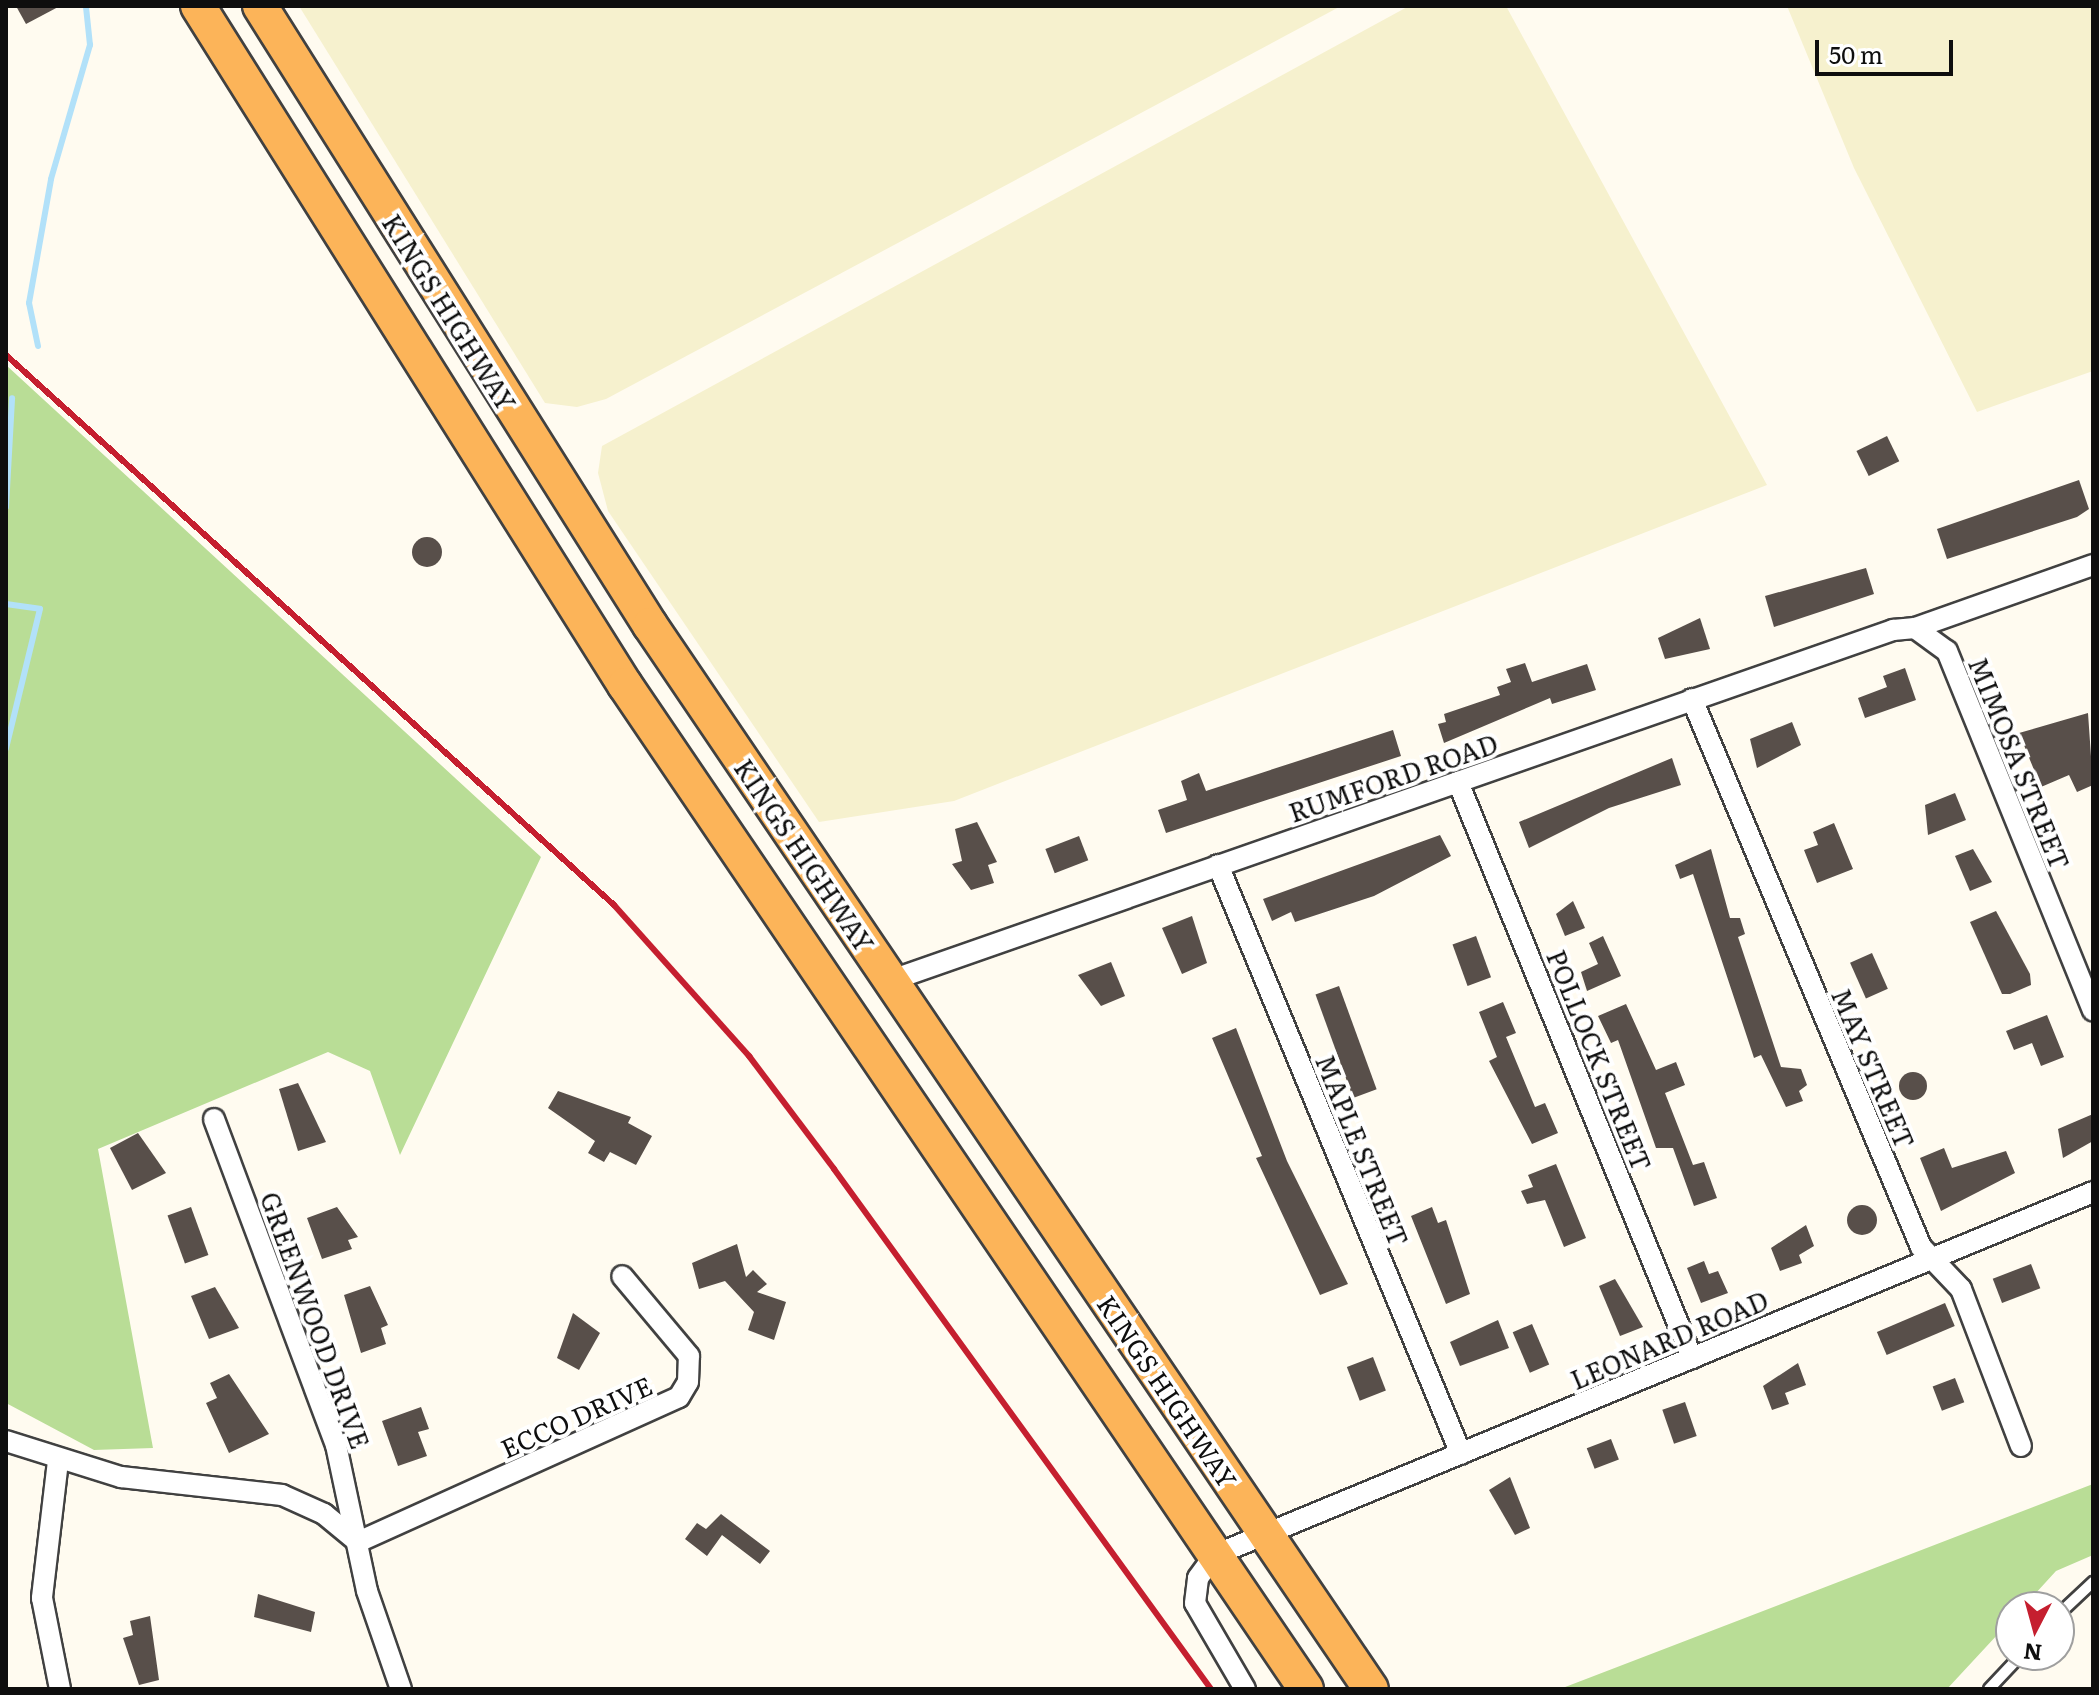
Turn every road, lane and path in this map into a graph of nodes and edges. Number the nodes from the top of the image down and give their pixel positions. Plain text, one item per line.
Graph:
1 (198, 6) edge
2 (260, 6) edge
3 (542, 457) junction
4 (494, 484) junction
5 (2093, 565) edge
6 (1921, 630) junction
7 (1692, 699) junction
8 (1458, 782) junction
9 (1218, 865) junction
10 (889, 981) junction
11 (2093, 1010) edge
12 (214, 1119) dead end
13 (2093, 1192) edge
14 (1930, 1258) junction
15 (622, 1276) dead end
16 (1692, 1358) junction
17 (6, 1441) edge
18 (2021, 1446) dead end
19 (1461, 1454) junction
20 (58, 1461) junction
21 (1265, 1533) junction
22 (358, 1542) junction
23 (1215, 1555) junction
24 (2093, 1582) edge
25 (2075, 1599) edge
26 (2006, 1671) edge
27 (60, 1689) edge
28 (401, 1689) edge
29 (1245, 1689) edge
30 (1306, 1689) edge
31 (1371, 1689) edge
32 (1989, 1689) edge

1 - 4 highway, KINGS HIGHWAY
2 - 3 highway, KINGS HIGHWAY
3 - 4 highway
3 - 10 highway, KINGS HIGHWAY
4 - 23 highway, KINGS HIGHWAY
5 - 6 street, RUMFORD ROAD
6 - 7 street, RUMFORD ROAD
6 - 11 street, MIMOSA STREET
7 - 8 street, RUMFORD ROAD
7 - 14 street, MAY STREET
8 - 9 street, RUMFORD ROAD
8 - 16 street, POLLOCK STREET
9 - 10 street, RUMFORD ROAD
9 - 19 street, MAPLE STREET
10 - 21 highway, KINGS HIGHWAY
12 - 22 street, GREENWOOD DRIVE
13 - 14 street, LEONARD ROAD
14 - 16 street, LEONARD ROAD
14 - 18 street, MAY STREET
15 - 22 street, ECCO DRIVE
16 - 19 street, LEONARD ROAD
17 - 20 street
19 - 21 street, LEONARD ROAD
20 - 22 street
20 - 27 street
21 - 23 street, LEONARD ROAD
21 - 31 highway, KINGS HIGHWAY
22 - 28 street, GREENWOOD DRIVE
23 - 29 street
23 - 30 highway, KINGS HIGHWAY
24 - 25 lane
26 - 32 lane

